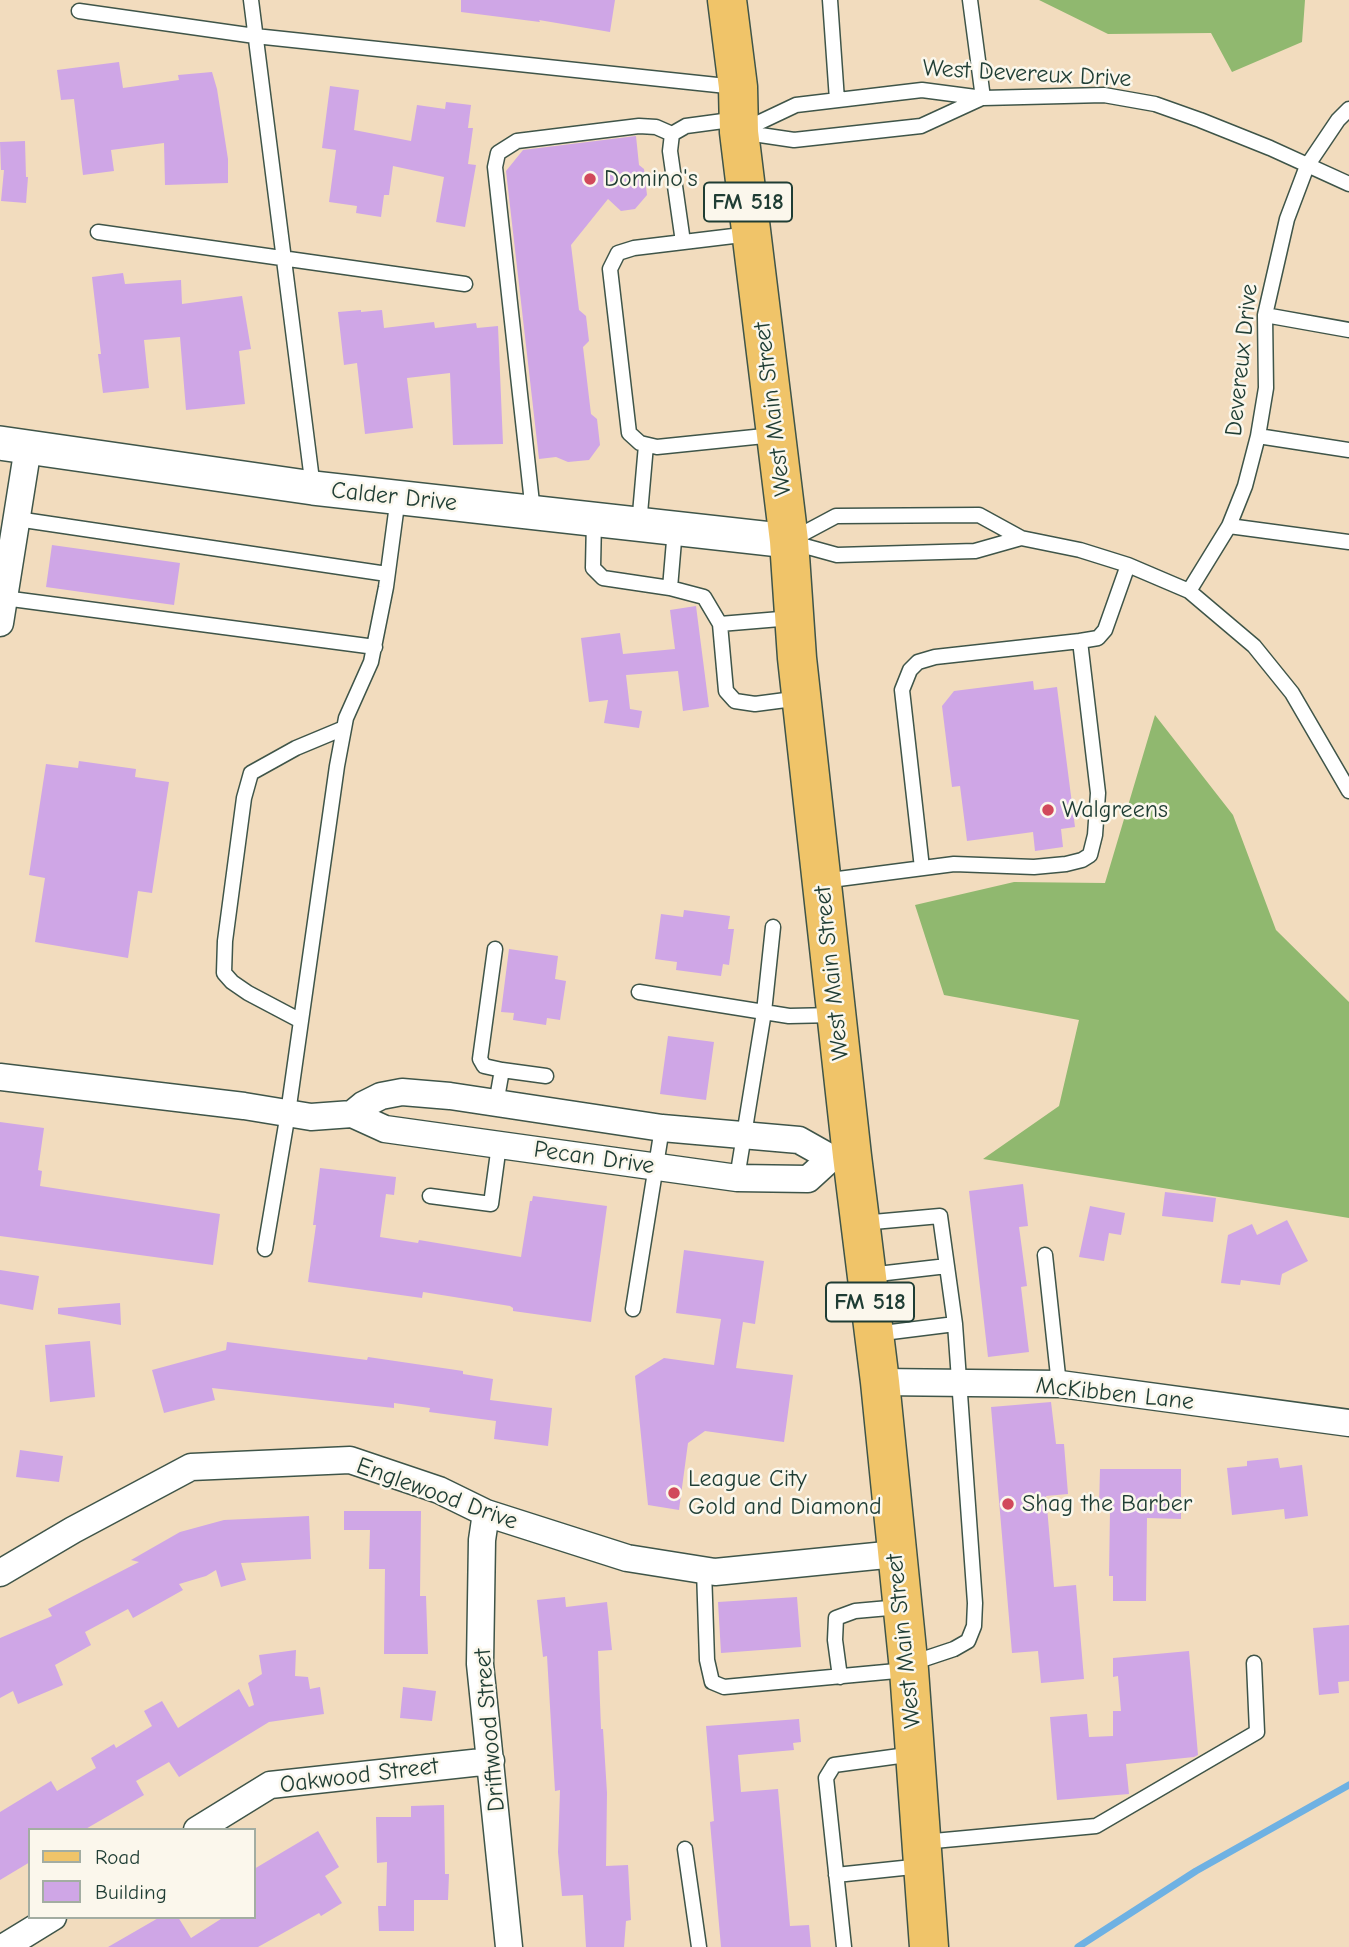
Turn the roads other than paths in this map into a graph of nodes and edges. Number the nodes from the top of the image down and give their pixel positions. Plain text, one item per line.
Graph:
1 (251, 0) edge
2 (727, 0) edge
3 (830, 0) edge
4 (970, 0) edge
5 (79, 11) dead end
6 (255, 36) junction
7 (983, 98) junction
8 (838, 100) junction
9 (1349, 109) edge
10 (739, 113) junction
11 (673, 134) junction
12 (1307, 166) junction
13 (1349, 184) edge
14 (98, 232) dead end
15 (751, 234) junction
16 (683, 242) junction
17 (284, 258) junction
18 (465, 284) dead end
19 (1265, 315) junction
20 (1349, 330) edge
21 (775, 434) junction
22 (1258, 436) junction
23 (14, 445) edge
24 (646, 445) junction
25 (1349, 450) edge
26 (313, 488) junction
27 (398, 497) junction
28 (533, 512) junction
29 (17, 519) junction
30 (594, 519) junction
31 (639, 524) junction
32 (1229, 526) junction
33 (675, 528) junction
34 (1021, 538) junction
35 (789, 541) junction
36 (1349, 542) edge
37 (1128, 565) junction
38 (387, 573) junction
39 (670, 588) junction
40 (1189, 591) junction
41 (2, 611) edge
42 (794, 618) junction
43 (720, 624) junction
44 (1080, 641) junction
45 (374, 647) junction
46 (802, 698) junction
47 (344, 728) junction
48 (1349, 791) edge
49 (922, 868) junction
50 (822, 881) junction
51 (773, 927) dead end
52 (495, 949) dead end
53 (639, 992) dead end
54 (764, 1012) junction
55 (836, 1015) junction
56 (301, 1021) junction
57 (502, 1070) junction
58 (546, 1076) dead end
59 (0, 1077) edge
60 (496, 1104) junction
61 (288, 1113) junction
62 (352, 1114) junction
63 (662, 1128) junction
64 (744, 1137) junction
65 (499, 1145) junction
66 (841, 1157) junction
67 (656, 1167) junction
68 (737, 1178) junction
69 (430, 1196) dead end
70 (860, 1223) junction
71 (265, 1248) dead end
72 (1045, 1255) dead end
73 (947, 1266) junction
74 (867, 1275) junction
75 (633, 1309) dead end
76 (955, 1324) junction
77 (874, 1335) junction
78 (880, 1382) junction
79 (960, 1383) junction
80 (1059, 1385) junction
81 (1349, 1423) edge
82 (486, 1513) junction
83 (896, 1554) junction
84 (704, 1570) junction
85 (0, 1573) edge
86 (902, 1606) junction
87 (1254, 1663) dead end
88 (908, 1667) junction
89 (840, 1677) junction
90 (915, 1754) junction
91 (491, 1761) junction
92 (200, 1828) edge
93 (685, 1849) dead end
94 (923, 1854) junction
95 (836, 1875) junction
96 (50, 1919) edge
97 (4, 1947) edge
98 (509, 1947) edge
99 (699, 1947) edge
100 (844, 1947) edge
101 (929, 1947) edge

1 - 6 lane
2 - 10 main road, West Main Street / FM 518
3 - 8 lane
4 - 7 lane
5 - 6 lane
6 - 10 lane
6 - 17 lane
7 - 8 lane, West Devereux Drive
7 - 10 lane
7 - 12 lane, West Devereux Drive
8 - 10 lane, West Devereux Drive
9 - 12 lane, Devereux Drive
10 - 11 lane
10 - 15 main road, West Main Street / FM 518
11 - 16 lane
11 - 28 lane
12 - 13 lane, West Devereux Drive
12 - 19 lane, Devereux Drive
14 - 17 lane
15 - 16 lane
15 - 21 main road, West Main Street / FM 518
16 - 24 lane
17 - 18 lane
17 - 26 lane
19 - 20 lane
19 - 22 lane, Devereux Drive
21 - 24 lane
21 - 35 main road, West Main Street / FM 518
22 - 25 lane
22 - 32 lane, Devereux Drive
23 - 26 street, Calder Drive
23 - 29 street
24 - 31 lane
26 - 27 street, Calder Drive
27 - 28 street, Calder Drive
27 - 38 lane
28 - 30 street, Calder Drive
29 - 38 lane
29 - 41 street
30 - 31 street, Calder Drive
30 - 39 lane
31 - 33 street, Calder Drive
32 - 36 lane
32 - 40 lane, Devereux Drive
33 - 35 street, Calder Drive
33 - 39 lane
34 - 35 lane
34 - 35 lane
34 - 37 lane
35 - 42 main road, West Main Street / FM 518
37 - 40 lane
37 - 44 lane
38 - 45 lane
39 - 43 lane
40 - 48 lane
41 - 45 lane
42 - 43 lane
42 - 46 main road, West Main Street / FM 518
43 - 46 lane
44 - 49 lane
44 - 49 lane
45 - 47 lane
46 - 50 main road, West Main Street / FM 518
47 - 56 lane
47 - 56 lane
49 - 50 lane
50 - 55 main road, West Main Street / FM 518
51 - 54 lane
52 - 57 lane
53 - 54 lane
54 - 55 lane
54 - 64 lane
55 - 66 main road, West Main Street / FM 518
56 - 61 lane
57 - 58 lane
57 - 60 lane
59 - 61 street, Pecan Drive
60 - 62 street, Pecan Drive
60 - 63 street, Pecan Drive
61 - 62 street, Pecan Drive
61 - 71 lane
62 - 65 street, Pecan Drive
63 - 64 street, Pecan Drive
63 - 67 lane
64 - 66 street, Pecan Drive
64 - 68 lane
65 - 67 street, Pecan Drive
65 - 69 lane
66 - 68 street, Pecan Drive
66 - 70 main road, West Main Street / FM 518
67 - 68 street, Pecan Drive
67 - 75 lane
70 - 73 lane
70 - 74 main road, West Main Street / FM 518
72 - 80 lane
73 - 74 lane
73 - 76 lane
74 - 77 main road, West Main Street / FM 518
76 - 77 lane
76 - 79 lane
77 - 78 main road, West Main Street / FM 518
78 - 79 street, McKibben Lane
78 - 83 main road, West Main Street / FM 518
79 - 80 street, McKibben Lane
79 - 88 lane
80 - 81 street, McKibben Lane
82 - 84 street, Englewood Drive
82 - 85 street, Englewood Drive
82 - 91 street, Driftwood Street
83 - 84 street, Englewood Drive
83 - 86 main road, West Main Street / FM 518
84 - 89 lane
86 - 88 main road, West Main Street / FM 518
86 - 89 lane
87 - 94 lane
88 - 89 lane
88 - 90 main road, West Main Street / FM 518
90 - 94 main road, West Main Street / FM 518
90 - 95 lane
91 - 92 street, Oakwood Street
91 - 98 street, Driftwood Street
93 - 99 lane
94 - 95 lane
94 - 101 main road, West Main Street / FM 518
95 - 100 lane
96 - 97 street

